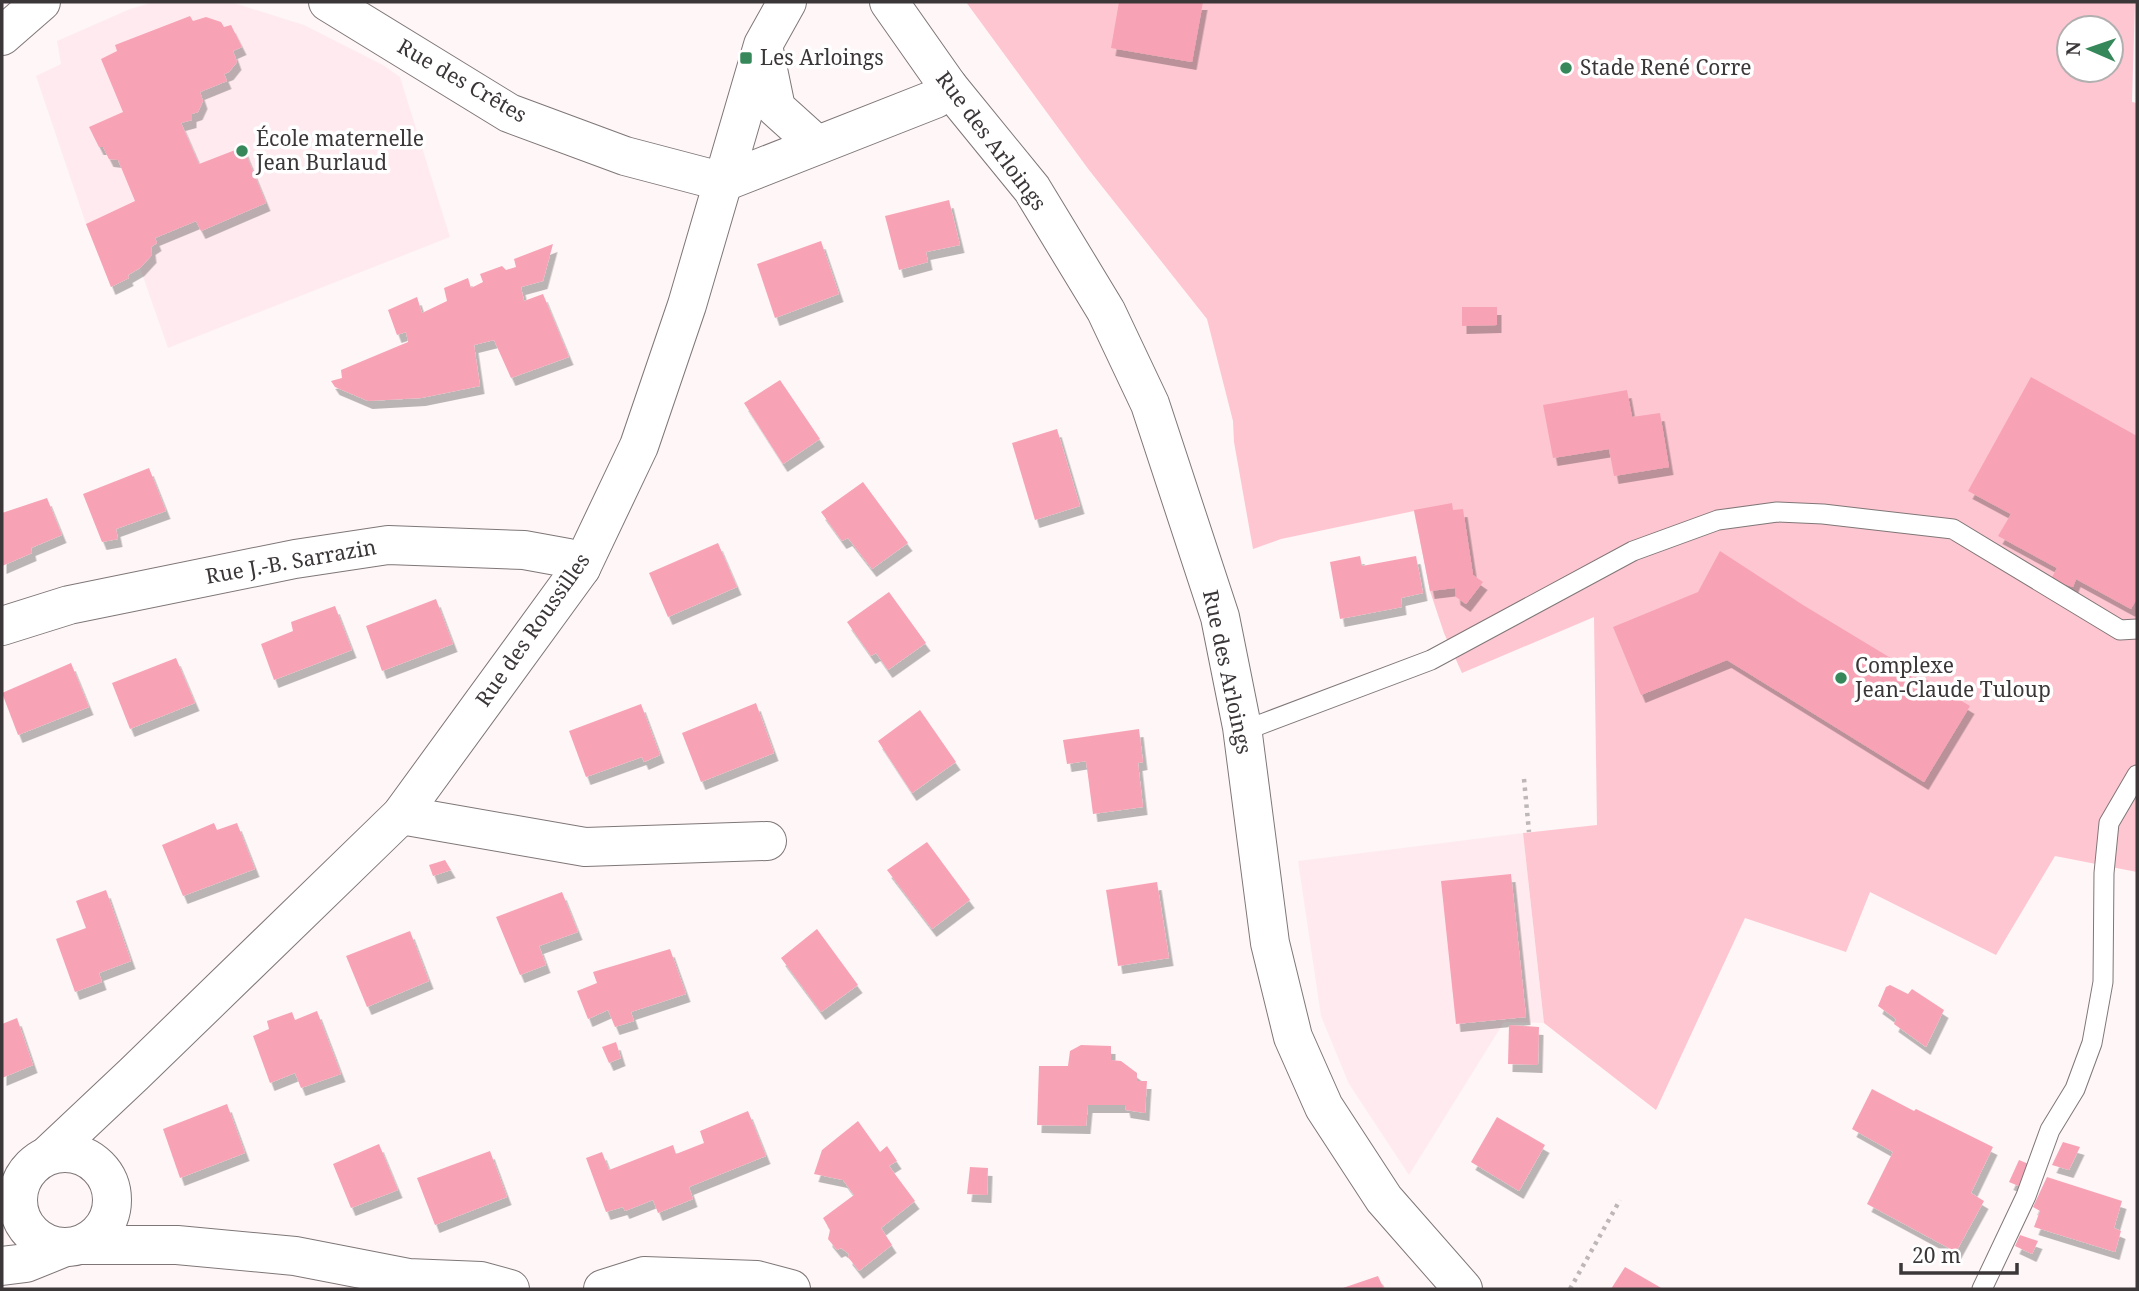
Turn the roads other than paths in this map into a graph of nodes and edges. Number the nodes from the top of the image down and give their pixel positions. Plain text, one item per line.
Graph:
1 (41, 2) edge
2 (328, 2) edge
3 (787, 2) edge
4 (889, 2) edge
5 (2, 36) edge
6 (763, 45) junction
7 (948, 86) junction
8 (817, 145) junction
9 (724, 182) junction
10 (581, 568) junction
11 (2, 626) edge
12 (2137, 629) edge
13 (1242, 727) junction
14 (2137, 775) edge
15 (401, 815) junction
16 (767, 841) dead end
17 (135, 1074) junction
18 (24, 1177) edge
19 (106, 1185) junction
20 (177, 1245) junction
21 (72, 1247) junction
22 (2, 1266) edge
23 (510, 1289) edge
24 (603, 1289) edge
25 (791, 1289) edge
26 (1463, 1289) edge
27 (1982, 1289) edge

1 - 5 street
2 - 9 street, Rue des Crêtes
3 - 6 street, Rue des Roussilles
4 - 7 street, Rue des Arloings
6 - 8 street
6 - 9 street, Rue des Roussilles
7 - 8 street
7 - 13 street, Rue des Arloings
8 - 9 street
9 - 10 street, Rue des Roussilles
10 - 11 street, Rue J.-B. Sarrazin
10 - 15 street, Rue des Roussilles
12 - 13 lane
13 - 26 street, Rue des Arloings
14 - 27 lane
15 - 16 street
15 - 17 street, Rue des Roussilles
17 - 18 street, Rue des Roussilles
17 - 19 street, Rue des Roussilles
18 - 19 street
18 - 21 street
19 - 20 street
19 - 21 street
20 - 21 street
20 - 23 street
21 - 22 street
24 - 25 street

